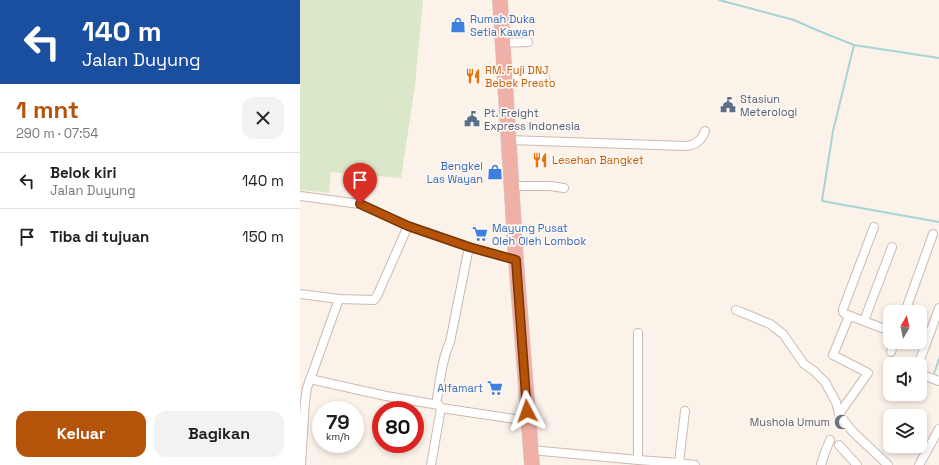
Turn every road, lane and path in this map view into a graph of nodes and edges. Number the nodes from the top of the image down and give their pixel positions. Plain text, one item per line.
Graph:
1 (500, 0) edge
2 (528, 42) dead end
3 (503, 43) junction
4 (505, 76) junction
5 (545, 78) dead end
6 (705, 130) dead end
7 (509, 140) junction
8 (512, 186) junction
9 (564, 188) dead end
10 (300, 196) edge
11 (408, 226) junction
12 (874, 226) dead end
13 (933, 234) dead end
14 (469, 247) junction
15 (892, 247) dead end
16 (516, 260) junction
17 (300, 294) edge
18 (339, 299) junction
19 (908, 305) edge
20 (939, 308) edge
21 (736, 310) dead end
22 (849, 316) junction
23 (864, 321) junction
24 (883, 328) edge
25 (638, 333) dead end
26 (927, 334) edge
27 (892, 349) edge
28 (891, 352) dead end
29 (927, 377) edge
30 (310, 379) junction
31 (939, 381) edge
32 (439, 406) junction
33 (686, 411) dead end
34 (840, 414) junction
35 (528, 421) junction
36 (939, 429) edge
37 (830, 440) dead end
38 (839, 445) dead end
39 (531, 458) edge
40 (638, 460) junction
41 (679, 463) junction
42 (301, 465) edge
43 (431, 465) edge
44 (696, 465) edge
45 (821, 465) edge
46 (857, 465) edge
47 (888, 465) edge
48 (919, 465) edge

1 - 3 highway
2 - 3 street
3 - 4 highway
4 - 5 street
4 - 7 highway
6 - 7 street
7 - 8 highway
8 - 9 street
8 - 16 highway
10 - 11 street
11 - 14 street
11 - 18 street
12 - 22 street
13 - 19 street
14 - 16 street
14 - 32 street
15 - 23 street
16 - 35 highway
17 - 18 street
18 - 30 street
20 - 26 street
21 - 34 street
22 - 23 street
22 - 34 street
23 - 24 street
25 - 40 street
27 - 28 street
29 - 31 street
30 - 32 street
30 - 42 street
32 - 35 street
32 - 43 street
33 - 41 street
34 - 47 street
35 - 39 highway
36 - 48 street
37 - 45 street
38 - 46 street
39 - 40 street
40 - 41 street
41 - 44 street

